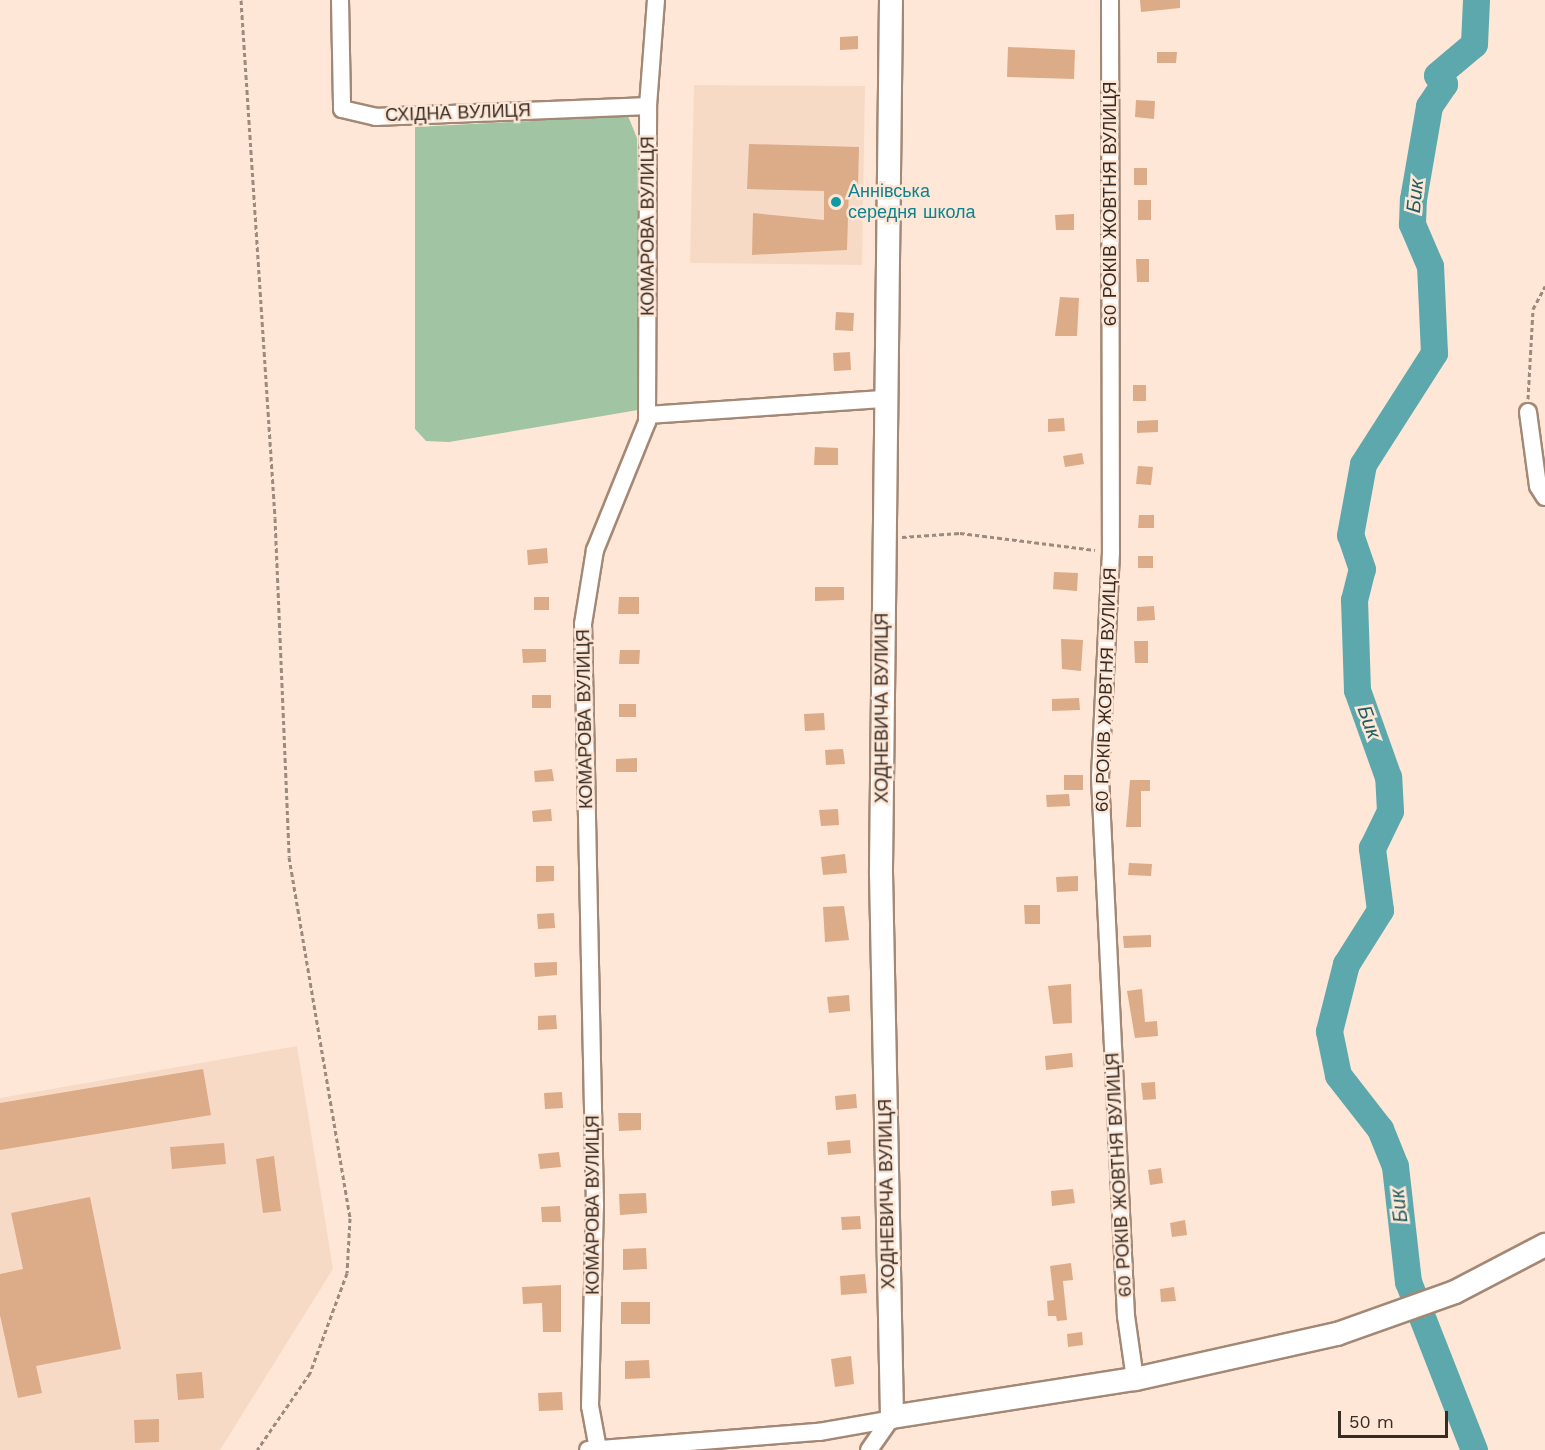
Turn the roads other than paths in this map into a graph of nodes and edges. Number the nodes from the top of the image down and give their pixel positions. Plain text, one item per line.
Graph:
1 (340, 0) edge
2 (656, 0) edge
3 (891, 0) edge
4 (1110, 0) edge
5 (648, 106) junction
6 (885, 399) junction
7 (1528, 412) road end
8 (648, 415) junction
9 (1545, 497) edge
10 (1545, 1245) edge
11 (1135, 1379) junction
12 (890, 1418) junction
13 (593, 1449) edge
14 (869, 1450) edge

1 - 5 street, СХІДНА ВУЛИЦЯ
2 - 5 street, КОМАРОВА ВУЛИЦЯ
3 - 6 main road, ХОДНЕВИЧА ВУЛИЦЯ
4 - 11 street, 60 РОКІВ ЖОВТНЯ ВУЛИЦЯ
5 - 8 street, КОМАРОВА ВУЛИЦЯ
6 - 8 street
6 - 12 main road, ХОДНЕВИЧА ВУЛИЦЯ
7 - 9 street
8 - 13 street, КОМАРОВА ВУЛИЦЯ
10 - 11 main road
11 - 12 main road
12 - 13 street
12 - 14 street

